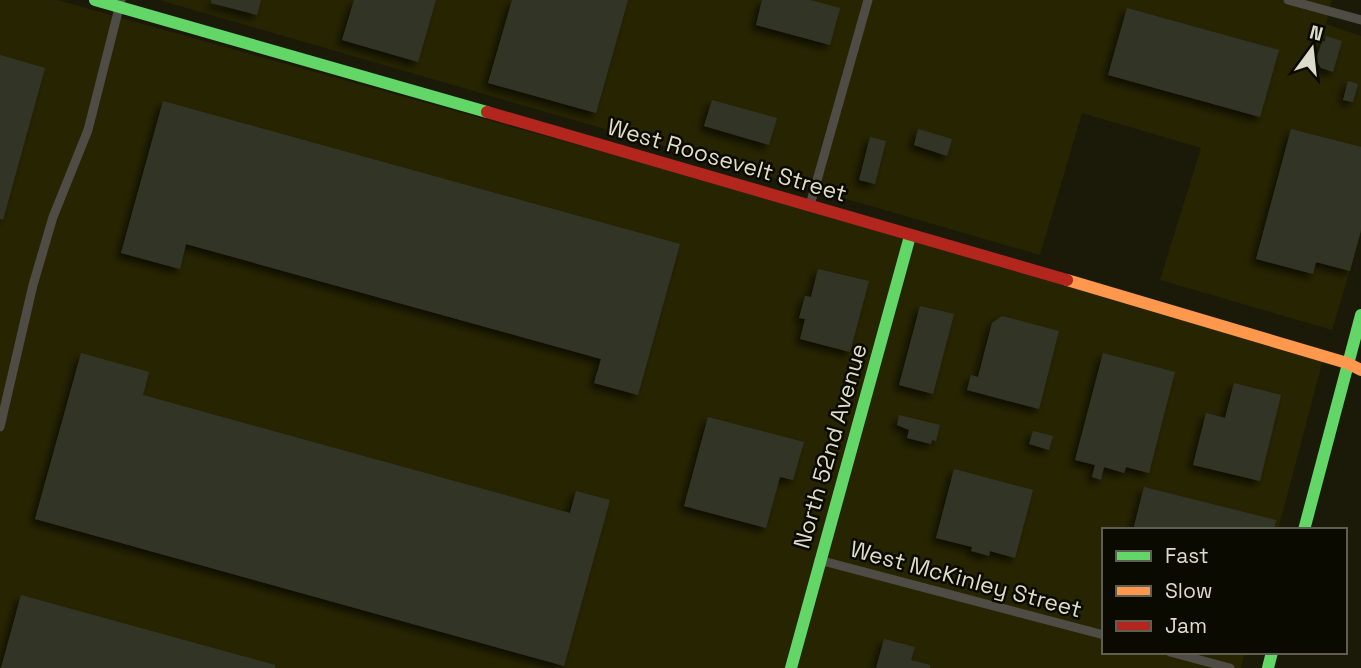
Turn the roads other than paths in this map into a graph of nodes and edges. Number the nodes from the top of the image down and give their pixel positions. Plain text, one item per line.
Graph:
1 (95, 0) edge
2 (868, 0) edge
3 (1288, 0) edge
4 (120, 4) edge
5 (1361, 20) edge
6 (810, 205) junction
7 (910, 236) junction
8 (1361, 315) edge
9 (1347, 363) junction
10 (1361, 363) edge
11 (1361, 370) edge
12 (0, 426) edge
13 (1305, 528) edge
14 (819, 560) junction
15 (1102, 634) edge
16 (1178, 654) edge
17 (791, 668) edge
18 (1230, 668) edge

1 - 4 street, West Roosevelt Street
2 - 6 street
3 - 5 street
4 - 6 street, West Roosevelt Street
4 - 12 street
6 - 7 street, West Roosevelt Street
7 - 9 street, West Roosevelt Street
7 - 14 street, North 52nd Avenue
8 - 9 street
9 - 10 street, West Roosevelt Street
9 - 11 street, West Roosevelt Street
9 - 13 street
14 - 15 street, West McKinley Street
14 - 17 street, North 52nd Avenue
16 - 18 street

